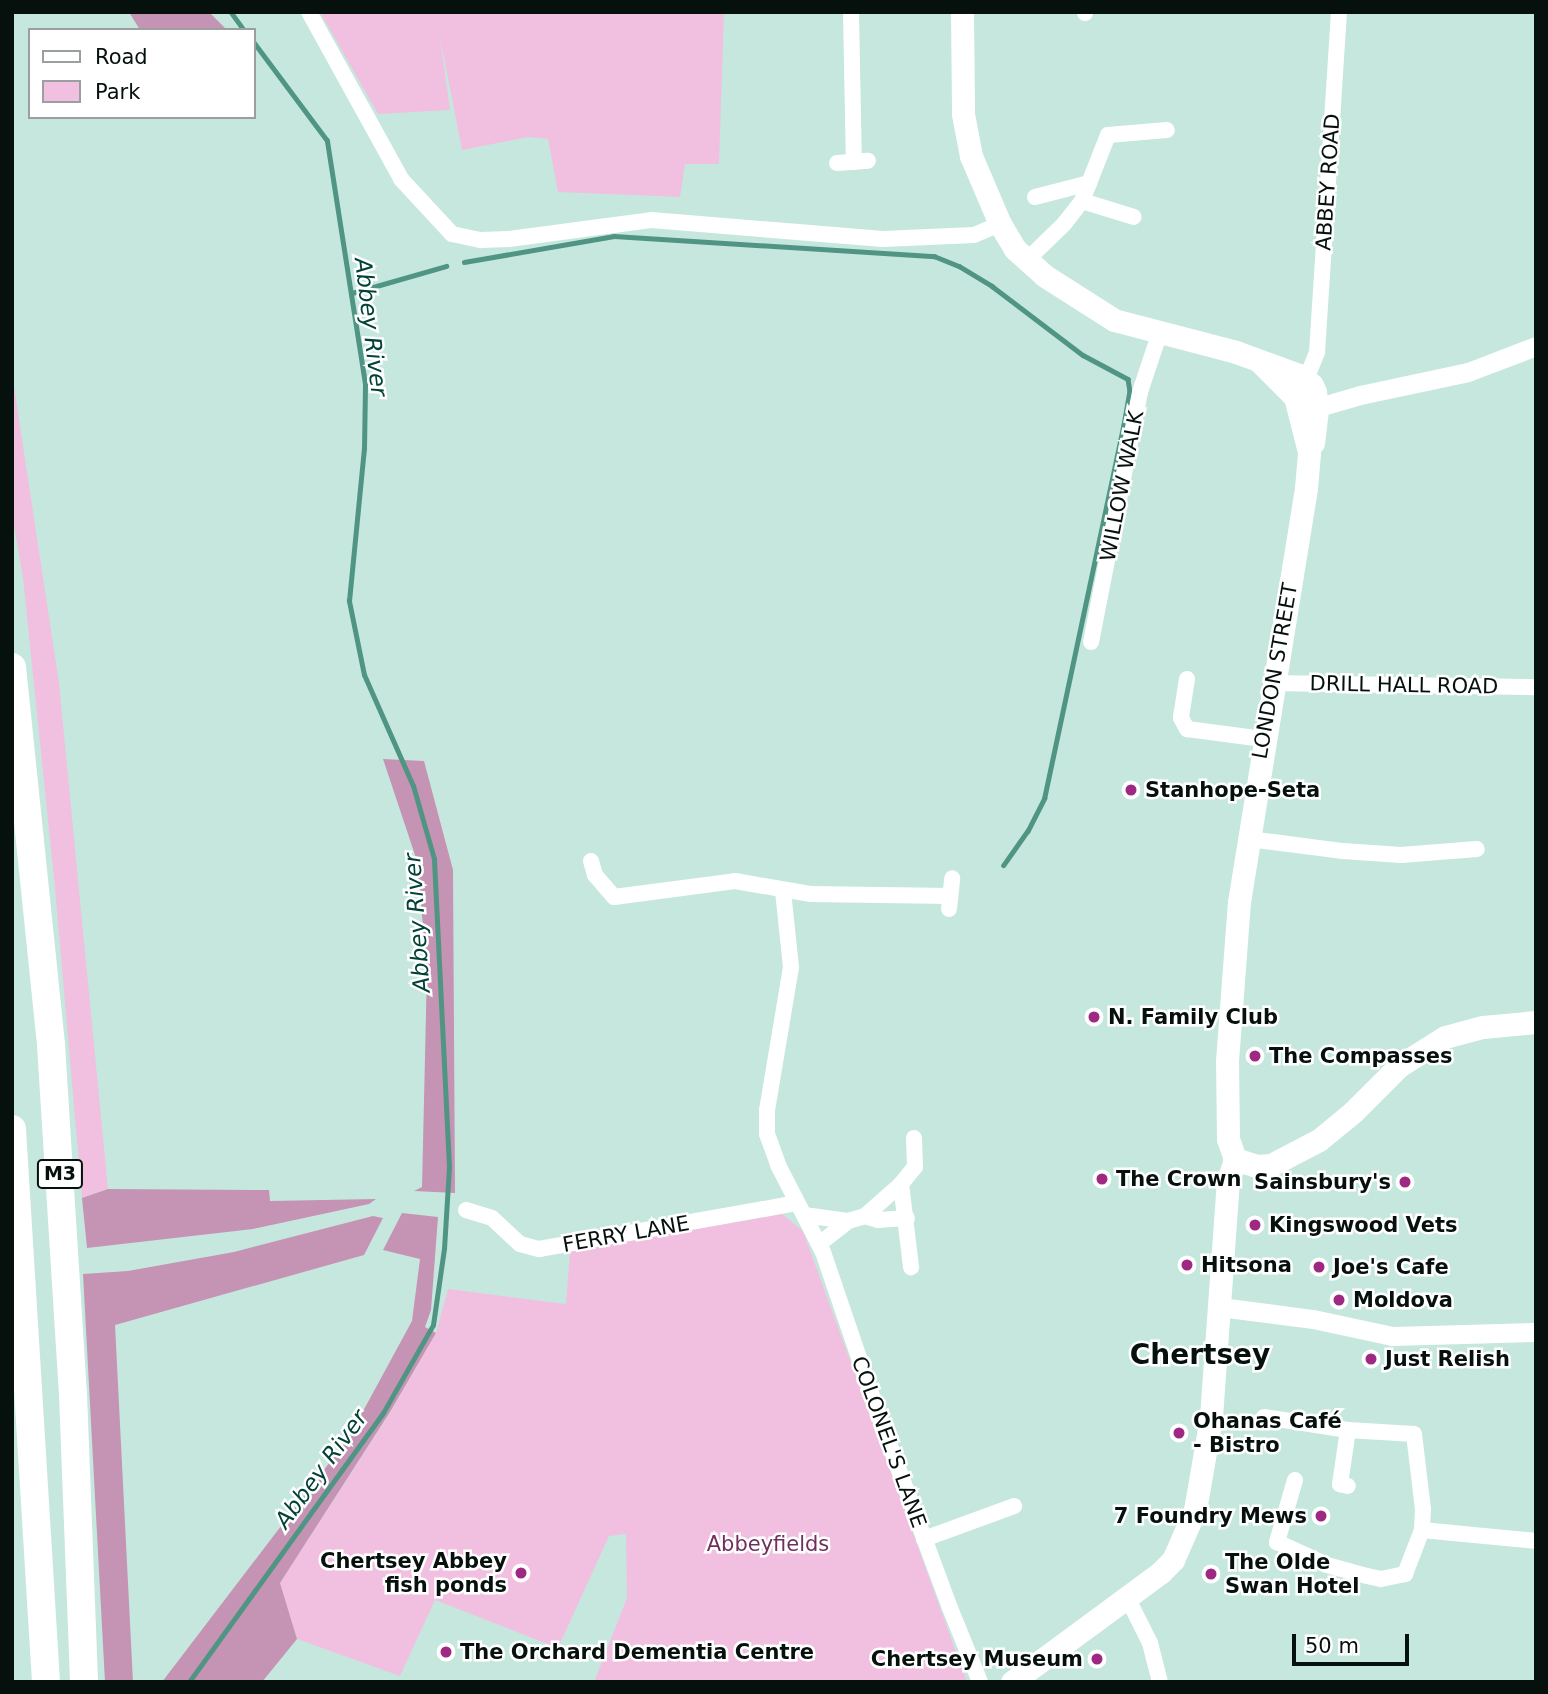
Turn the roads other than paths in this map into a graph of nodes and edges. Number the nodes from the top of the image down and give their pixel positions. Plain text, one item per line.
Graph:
1 (309, 12) edge
2 (851, 12) edge
3 (962, 12) edge
4 (1339, 12) edge
5 (1167, 130) dead end
6 (837, 163) dead end
7 (1089, 183) junction
8 (1035, 197) dead end
9 (1082, 201) junction
10 (1133, 217) dead end
11 (1000, 224) junction
12 (1026, 261) junction
13 (1160, 332) junction
14 (1536, 346) edge
15 (1307, 398) junction
16 (1091, 642) dead end
17 (12, 667) edge
18 (1187, 679) dead end
19 (1272, 683) junction
20 (1536, 687) edge
21 (1263, 739) junction
22 (1249, 839) junction
23 (1477, 849) dead end
24 (592, 861) dead end
25 (952, 878) dead end
26 (783, 891) junction
27 (1536, 1022) edge
28 (12, 1129) edge
29 (915, 1138) dead end
30 (1235, 1159) junction
31 (901, 1184) junction
32 (800, 1209) junction
33 (466, 1210) dead end
34 (865, 1216) junction
35 (907, 1218) junction
36 (848, 1221) junction
37 (819, 1244) junction
38 (911, 1267) dead end
39 (1220, 1307) junction
40 (1536, 1332) edge
41 (1264, 1417) dead end
42 (1348, 1430) junction
43 (1295, 1480) dead end
44 (1348, 1486) dead end
45 (1014, 1506) dead end
46 (1422, 1530) junction
47 (924, 1539) junction
48 (1536, 1541) edge
49 (1128, 1599) junction
50 (46, 1682) edge
51 (84, 1682) edge
52 (980, 1682) edge
53 (1012, 1682) edge
54 (1160, 1682) edge

1 - 11 street
2 - 6 street
3 - 11 main road
4 - 15 street, ABBEY ROAD
5 - 7 street
7 - 8 street
7 - 9 street
9 - 10 street
9 - 12 street
11 - 12 main road
12 - 13 main road
13 - 15 main road
13 - 16 street, WILLOW WALK
14 - 15 street
15 - 19 main road, LONDON STREET
17 - 51 highway, M3
18 - 21 street
19 - 20 street, DRILL HALL ROAD
19 - 21 main road, LONDON STREET
21 - 22 main road, LONDON STREET
22 - 23 street
22 - 30 main road, LONDON STREET
24 - 26 street
25 - 26 street
26 - 32 street, COLONEL'S LANE
27 - 30 main road
28 - 50 highway, M3
29 - 31 street
30 - 39 main road, LONDON STREET
31 - 34 street
31 - 35 street
32 - 33 street, FERRY LANE
32 - 36 street, FERRY LANE
32 - 37 street, COLONEL'S LANE
34 - 35 street
34 - 36 street
35 - 38 street
36 - 37 street
37 - 47 street, COLONEL'S LANE
39 - 40 street
39 - 49 main road, LONDON STREET
41 - 42 street
42 - 44 street
42 - 46 street
43 - 46 street
45 - 47 street
46 - 48 street
47 - 52 street, COLONEL'S LANE
49 - 53 main road, LONDON STREET
49 - 54 street

